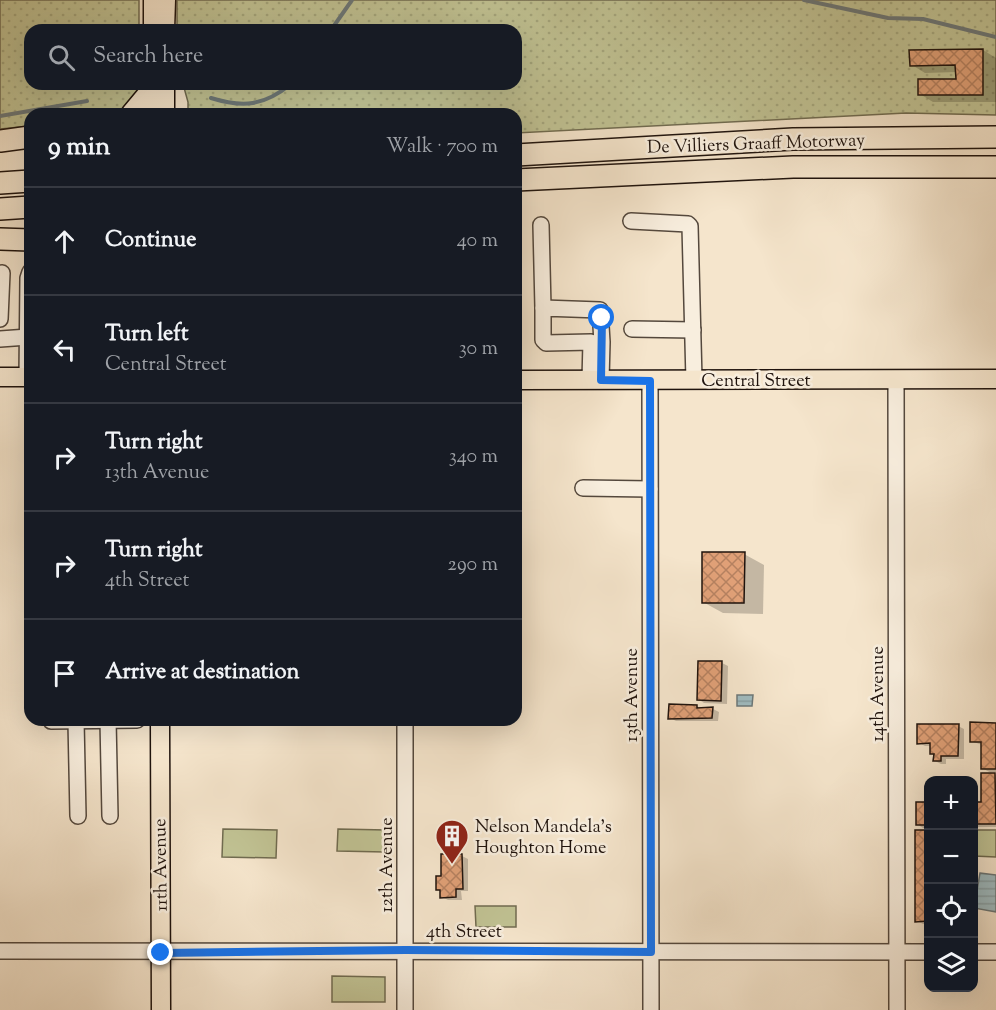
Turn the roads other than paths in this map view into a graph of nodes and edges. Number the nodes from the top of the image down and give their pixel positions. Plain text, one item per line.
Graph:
1 (153, 0) edge
2 (166, 0) edge
3 (153, 24) edge
4 (165, 24) edge
5 (153, 90) edge
6 (156, 90) edge
7 (158, 90) edge
8 (137, 108) edge
9 (153, 108) edge
10 (163, 108) edge
11 (24, 138) edge
12 (996, 138) edge
13 (0, 141) edge
14 (522, 155) edge
15 (996, 166) edge
16 (522, 180) edge
17 (24, 181) edge
18 (0, 183) edge
19 (24, 207) edge
20 (0, 209) edge
21 (631, 221) dead end
22 (541, 225) dead end
23 (0, 239) edge
24 (24, 240) edge
25 (24, 272) edge
26 (1, 273) edge
27 (543, 308) junction
28 (0, 319) edge
29 (632, 329) dead end
30 (688, 330) junction
31 (24, 338) edge
32 (0, 339) edge
33 (597, 342) junction
34 (0, 377) edge
35 (24, 377) edge
36 (896, 379) junction
37 (996, 379) edge
38 (522, 380) edge
39 (596, 380) junction
40 (689, 380) junction
41 (650, 381) junction
42 (583, 488) dead end
43 (650, 489) junction
44 (76, 726) edge
45 (108, 726) edge
46 (160, 726) edge
47 (405, 726) edge
48 (78, 816) dead end
49 (110, 816) dead end
50 (405, 950) junction
51 (0, 951) edge
52 (651, 952) junction
53 (897, 952) junction
54 (924, 952) edge
55 (978, 952) edge
56 (996, 952) edge
57 (161, 953) junction
58 (161, 1010) edge
59 (405, 1010) edge
60 (651, 1010) edge
61 (897, 1010) edge

1 - 3 main road
2 - 4 main road
5 - 8 highway
6 - 9 main road
7 - 10 main road
11 - 13 highway
12 - 14 highway, De Villiers Graaff Motorway
15 - 16 highway
17 - 18 highway
19 - 20 highway
21 - 30 street
22 - 27 street
23 - 24 highway
25 - 26 street
26 - 28 street
27 - 33 street
27 - 33 street
29 - 30 street
30 - 40 street
31 - 32 street
33 - 39 street
34 - 35 main road
36 - 37 main road, Central Street
36 - 40 main road, Central Street
36 - 53 street, 14th Avenue
38 - 39 main road, Central Street
39 - 41 main road, Central Street
40 - 41 main road, Central Street
41 - 43 street, 13th Avenue
42 - 43 street
43 - 52 street, 13th Avenue
44 - 48 street
45 - 49 street
46 - 57 main road, 11th Avenue
47 - 50 street, 12th Avenue
50 - 52 street, 4th Street
50 - 57 street, 4th Street
50 - 59 street, 12th Avenue
51 - 57 street, 4th Street
52 - 53 street, 4th Street
52 - 60 street, 13th Avenue
53 - 54 street, 4th Street
53 - 61 street, 14th Avenue
55 - 56 street
57 - 58 main road, 11th Avenue

